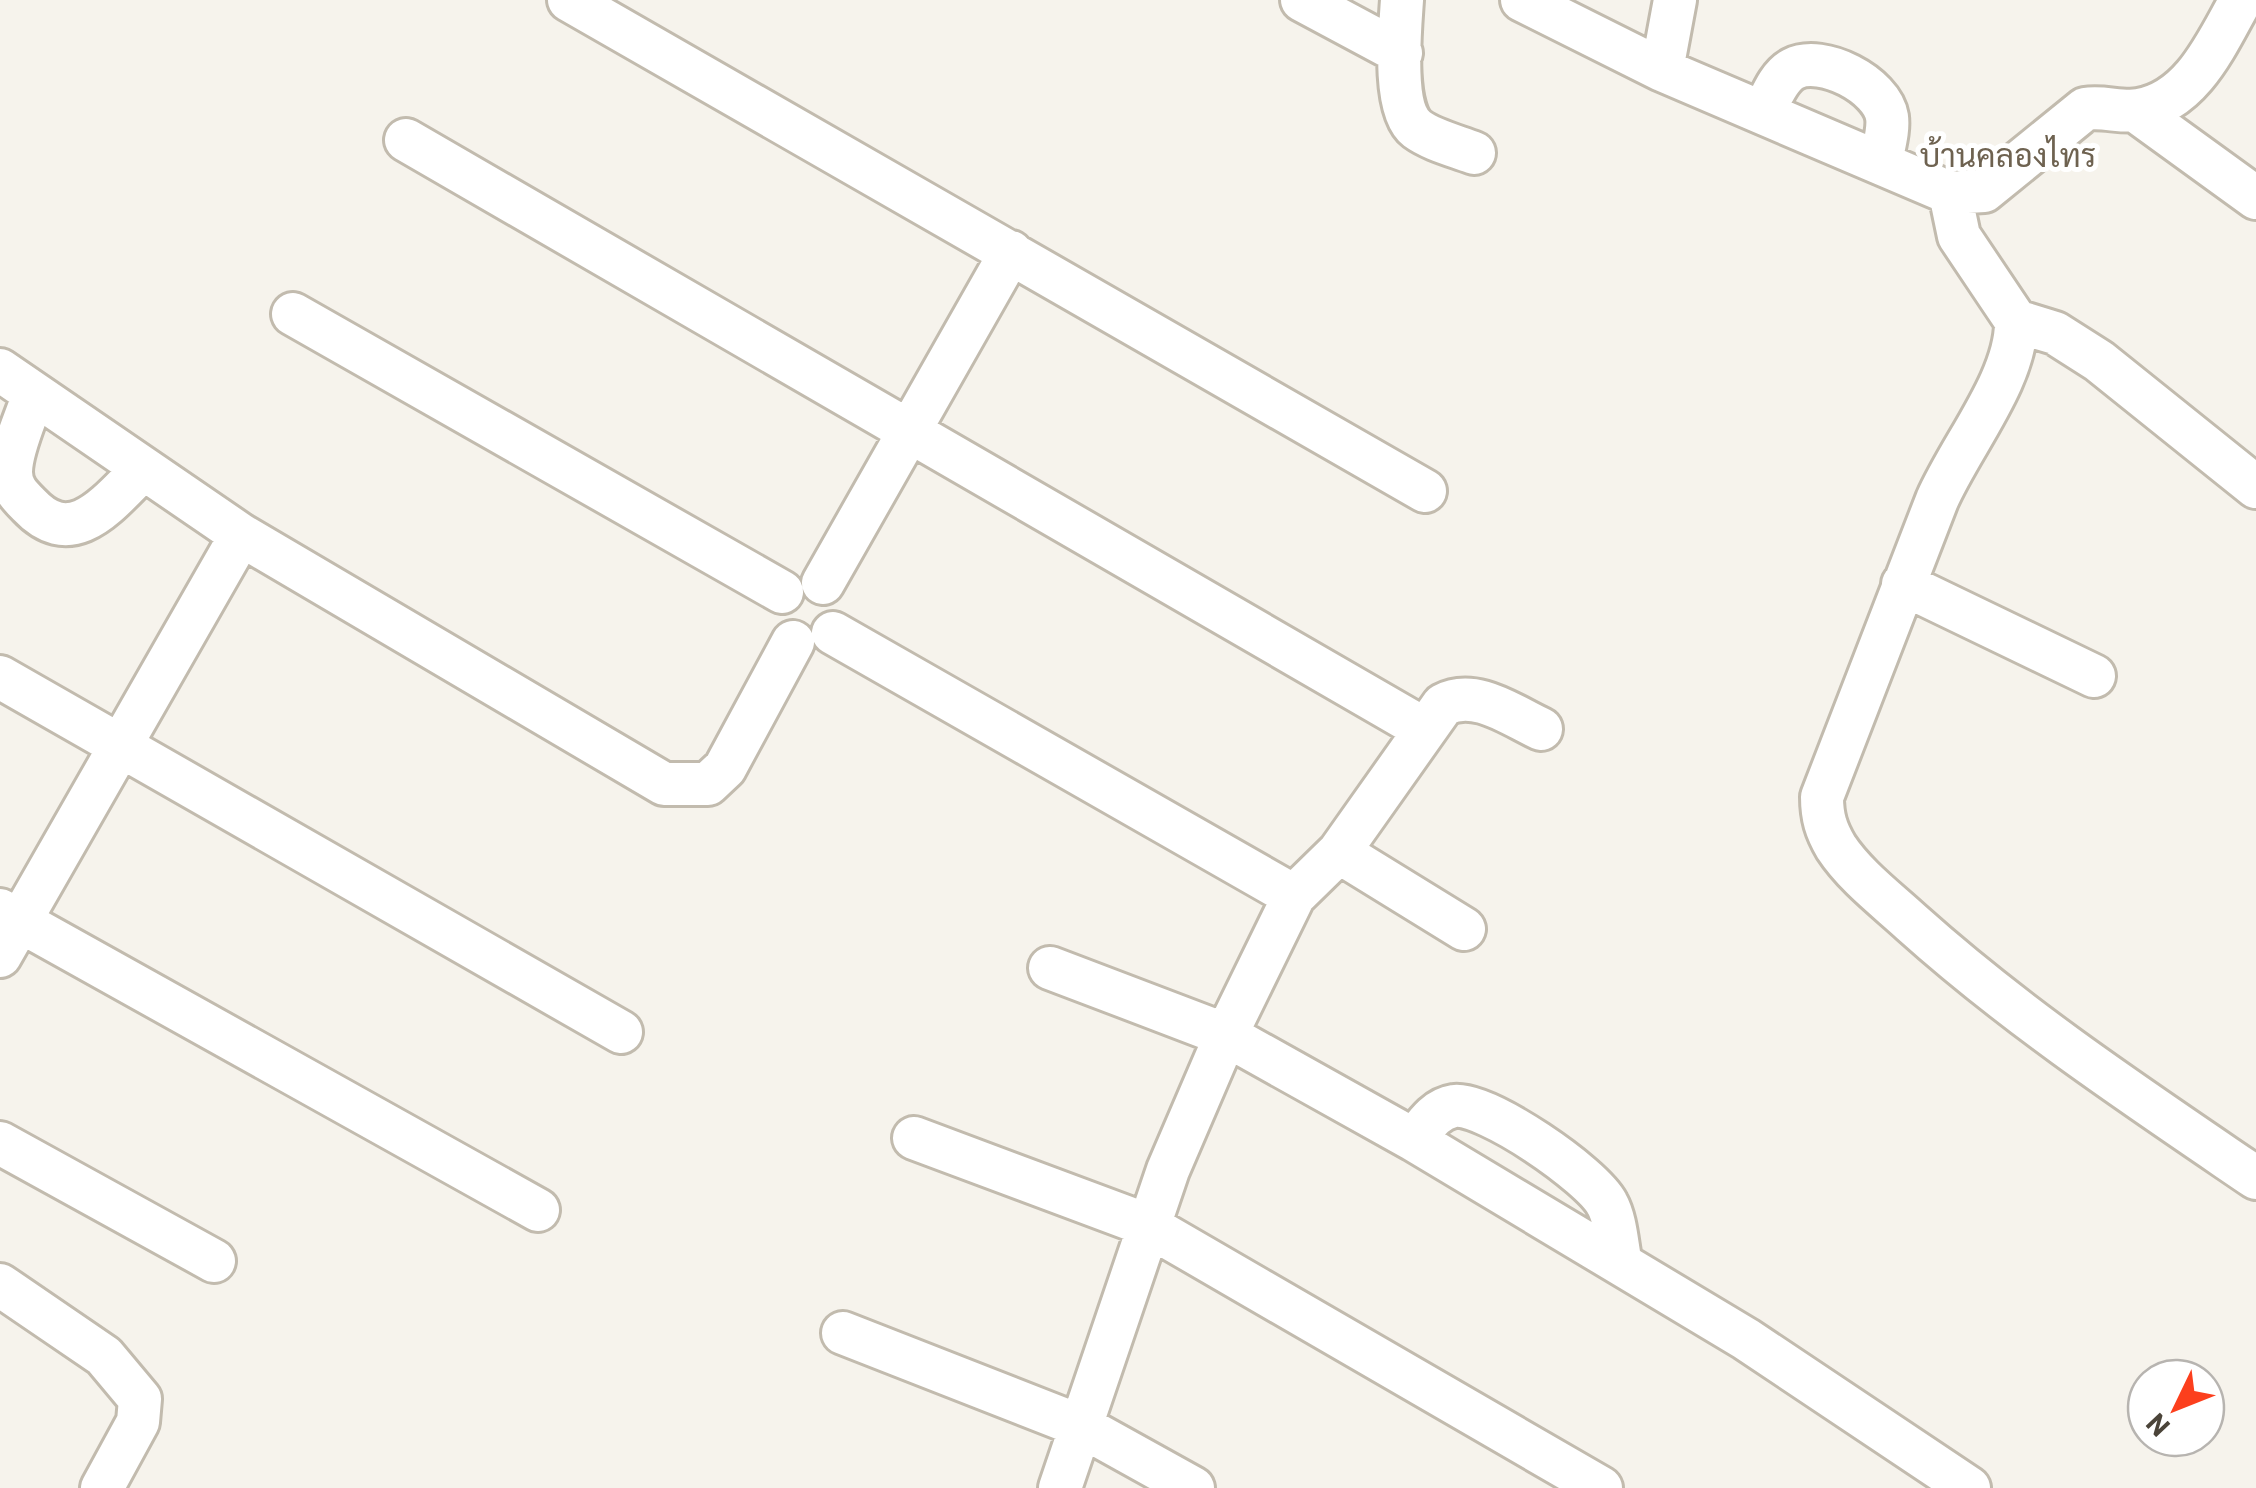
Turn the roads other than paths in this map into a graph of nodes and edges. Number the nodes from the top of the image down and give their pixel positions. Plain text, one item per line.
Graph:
1 (569, 0) edge
2 (1302, 0) edge
3 (1402, 0) edge
4 (1522, 0) edge
5 (1674, 0) edge
6 (2240, 0) edge
7 (1401, 53) junction
8 (1662, 70) junction
9 (2136, 111) junction
10 (1764, 113) junction
11 (406, 140) dead end
12 (1474, 153) dead end
13 (1881, 163) junction
14 (1950, 193) junction
15 (2256, 198) edge
16 (1011, 252) junction
17 (293, 314) dead end
18 (2016, 322) junction
19 (16, 383) edge
20 (910, 430) junction
21 (143, 469) junction
22 (2256, 488) edge
23 (1425, 491) dead end
24 (242, 535) junction
25 (1903, 584) junction
26 (802, 587) junction
27 (813, 638) junction
28 (2094, 676) dead end
29 (0, 677) edge
30 (1424, 729) junction
31 (1541, 729) dead end
32 (119, 745) junction
33 (1340, 852) junction
34 (1294, 896) junction
35 (7, 929) edge
36 (1464, 930) dead end
37 (1050, 968) dead end
38 (621, 1032) dead end
39 (1226, 1035) junction
40 (914, 1138) dead end
41 (1414, 1140) junction
42 (0, 1143) edge
43 (2256, 1178) edge
44 (538, 1210) dead end
45 (1147, 1226) junction
46 (214, 1261) dead end
47 (1621, 1264) junction
48 (0, 1285) edge
49 (843, 1333) dead end
50 (1083, 1427) junction
51 (102, 1488) edge
52 (1060, 1488) edge
53 (1193, 1488) edge
54 (1601, 1488) edge
55 (1968, 1488) edge

1 - 16 street
2 - 7 street
3 - 7 street
4 - 8 street
5 - 8 street
6 - 9 street
7 - 12 street
8 - 10 street
9 - 14 street
9 - 15 street
10 - 13 street
10 - 13 street
11 - 20 street
13 - 14 street
14 - 18 street
16 - 20 street
16 - 23 street
17 - 26 street
18 - 22 street
18 - 25 street
19 - 21 street
19 - 21 street
20 - 26 street
20 - 30 street
21 - 24 street
24 - 27 street
24 - 32 street
25 - 28 street
25 - 43 street
26 - 27 street
26 - 27 street
27 - 34 street
29 - 32 street
30 - 31 street
30 - 33 street
32 - 35 street
32 - 38 street
33 - 34 street
33 - 36 street
34 - 39 street
35 - 44 street
37 - 39 street
39 - 41 street
39 - 45 street
40 - 45 street
41 - 47 street
41 - 47 street
42 - 46 street
45 - 50 street
45 - 54 street
47 - 55 street
48 - 51 street
49 - 50 street
50 - 52 street
50 - 53 street

